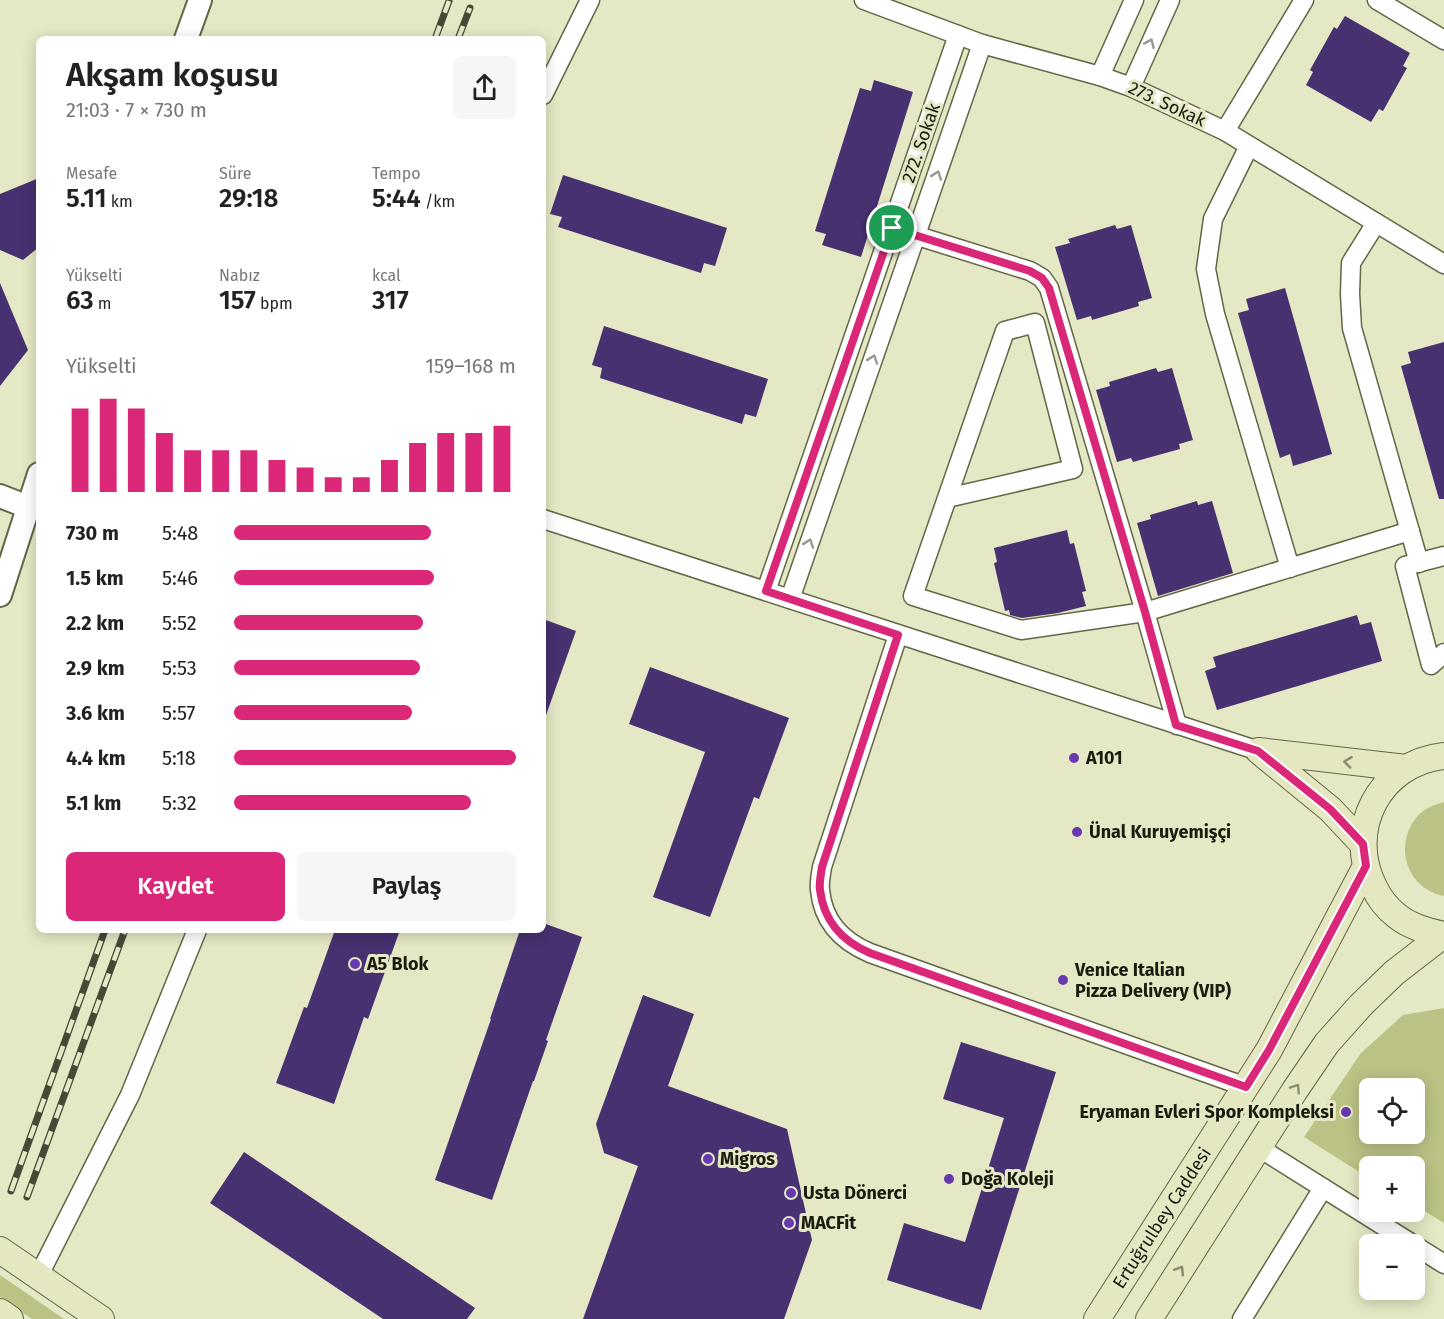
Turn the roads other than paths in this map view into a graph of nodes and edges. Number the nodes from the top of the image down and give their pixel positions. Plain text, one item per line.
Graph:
1 (200, 0) edge
2 (590, 0) edge
3 (864, 0) edge
4 (1134, 0) edge
5 (1170, 0) edge
6 (1304, 0) edge
7 (1377, 0) edge
8 (958, 35) junction
9 (187, 36) edge
10 (1444, 40) edge
11 (982, 44) junction
12 (1100, 76) junction
13 (1131, 87) junction
14 (546, 89) edge
15 (1226, 131) junction
16 (1249, 146) junction
17 (1376, 223) junction
18 (892, 228) junction
19 (916, 236) junction
20 (1444, 264) edge
21 (36, 483) edge
22 (0, 496) edge
23 (947, 498) junction
24 (28, 507) junction
25 (546, 520) edge
26 (1410, 531) junction
27 (1444, 556) edge
28 (1419, 563) junction
29 (1290, 568) junction
30 (766, 591) junction
31 (0, 595) edge
32 (790, 599) junction
33 (1145, 612) junction
34 (898, 635) junction
35 (1444, 653) edge
36 (1176, 725) junction
37 (1258, 751) junction
38 (1439, 753) edge
39 (1406, 768) junction
40 (1364, 855) junction
41 (196, 933) edge
42 (1444, 935) edge
43 (1246, 1087) junction
44 (1258, 1147) junction
45 (1323, 1188) junction
46 (1396, 1234) edge
47 (0, 1250) edge
48 (1425, 1252) edge
49 (1444, 1264) edge
50 (39, 1275) junction
51 (0, 1312) edge
52 (10, 1319) edge
53 (101, 1319) edge
54 (1097, 1319) edge
55 (1149, 1319) edge
56 (1242, 1319) edge

1 - 9 street
2 - 14 street
3 - 8 street, 273. Sokak
4 - 12 street
13 -> 5 street
6 - 15 street
7 - 10 street
8 - 11 street, 273. Sokak
8 - 18 street, 272. Sokak
11 - 12 street, 273. Sokak
19 -> 11 street, 272. Sokak
12 - 13 street, 273. Sokak
13 - 15 street, 273. Sokak
15 - 16 street, 273. Sokak
16 - 17 street, 273. Sokak
16 - 29 street
17 - 20 street, 273. Sokak
17 - 26 street
18 - 19 street
18 - 30 street, 272. Sokak
32 -> 19 street, 272. Sokak
19 - 33 street
21 - 24 street
22 - 24 street
23 - 23 street
23 - 33 street
24 - 31 street
25 - 30 street
26 - 28 street
26 - 29 street
27 - 28 street
28 - 35 street
29 - 33 street
30 - 32 street
32 - 34 street
33 - 36 street
34 - 36 street
34 - 43 street
36 - 37 street
39 -> 37 main road
37 - 40 main road
38 - 39 main road
39 - 40 main road, Ertuğrulbey Caddesi
40 - 42 main road
40 - 43 main road, Ertuğrulbey Caddesi
41 - 50 street
44 -> 42 main road
43 - 54 main road, Ertuğrulbey Caddesi
44 - 45 street
55 -> 44 main road
45 - 46 street
45 - 56 street
47 - 50 main road
48 - 49 street
50 - 53 main road
51 - 52 main road

